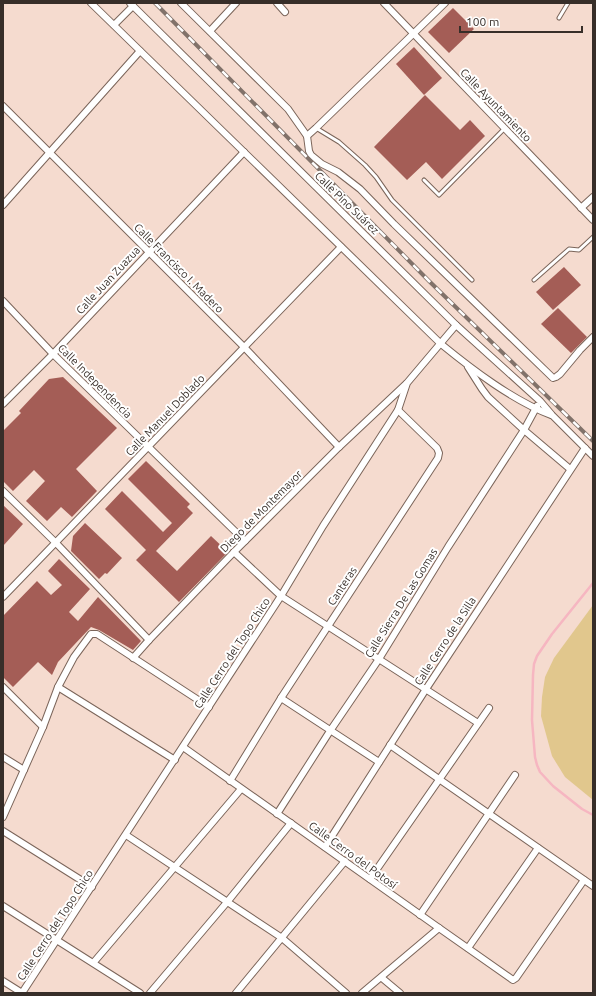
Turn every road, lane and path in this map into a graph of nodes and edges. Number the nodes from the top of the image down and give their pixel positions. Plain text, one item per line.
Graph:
1 (91, 3) edge
2 (181, 3) edge
3 (236, 3) edge
4 (277, 3) edge
5 (384, 3) edge
6 (445, 3) edge
7 (568, 3) edge
8 (132, 4) edge
9 (286, 12) dead end
10 (559, 18) dead end
11 (114, 25) junction
12 (210, 31) junction
13 (414, 33) junction
14 (140, 51) junction
15 (3, 106) edge
16 (316, 128) junction
17 (505, 128) junction
18 (307, 136) junction
19 (244, 152) junction
20 (50, 153) junction
21 (424, 180) dead end
22 (593, 197) edge
23 (3, 205) edge
24 (581, 208) junction
25 (593, 220) edge
26 (593, 237) edge
27 (341, 247) junction
28 (149, 252) junction
29 (472, 280) dead end
30 (534, 280) dead end
31 (3, 300) edge
32 (456, 325) junction
33 (593, 337) edge
34 (441, 344) junction
35 (244, 347) junction
36 (53, 354) junction
37 (468, 366) junction
38 (407, 383) junction
39 (540, 401) junction
40 (3, 404) edge
41 (535, 409) junction
42 (398, 410) junction
43 (552, 415) junction
44 (524, 430) junction
45 (339, 446) junction
46 (148, 447) junction
47 (585, 448) junction
48 (593, 456) edge
49 (570, 469) junction
50 (3, 491) edge
51 (245, 541) junction
52 (56, 543) junction
53 (234, 552) junction
54 (281, 596) junction
55 (3, 597) edge
56 (328, 627) junction
57 (149, 640) junction
58 (133, 658) junction
59 (379, 659) junction
60 (3, 687) edge
61 (58, 687) junction
62 (426, 689) junction
63 (281, 698) junction
64 (209, 707) junction
65 (489, 708) dead end
66 (478, 724) junction
67 (43, 727) junction
68 (330, 731) junction
69 (390, 745) junction
70 (183, 747) junction
71 (3, 757) edge
72 (175, 760) junction
73 (379, 762) junction
74 (24, 770) junction
75 (516, 774) dead end
76 (440, 779) junction
77 (230, 781) junction
78 (241, 789) junction
79 (277, 814) junction
80 (489, 814) junction
81 (3, 817) edge
82 (291, 823) junction
83 (3, 831) edge
84 (126, 835) junction
85 (325, 847) junction
86 (538, 848) junction
87 (345, 861) junction
88 (175, 867) junction
89 (370, 879) junction
90 (584, 880) junction
91 (593, 886) edge
92 (92, 887) junction
93 (228, 901) junction
94 (3, 906) edge
95 (420, 915) junction
96 (439, 928) junction
97 (282, 938) junction
98 (57, 940) junction
99 (468, 948) junction
100 (94, 962) junction
101 (382, 978) junction
102 (3, 981) edge
103 (22, 993) edge
104 (140, 993) edge
105 (150, 993) edge
106 (236, 993) edge
107 (346, 993) edge
108 (362, 993) edge
109 (400, 993) edge

1 - 11 street, Calle Pino Suárez
2 - 12 street
3 - 12 street
4 - 9 street
5 - 13 street, Calle Ayuntamiento
6 - 13 street
7 - 10 lane
8 - 11 street
8 - 32 street, Calle Pino Suárez
11 - 14 street, Calle Pino Suárez
12 - 18 street
13 - 16 street
13 - 17 street, Calle Ayuntamiento
14 - 19 street, Calle Pino Suárez
14 - 20 street
15 - 20 street, Calle Francisco I. Madero
16 - 18 street
16 - 29 lane
17 - 21 lane
17 - 24 street, Calle Ayuntamiento
18 - 33 street
19 - 27 street, Calle Pino Suárez
19 - 28 street, Calle Juan Zuazua
20 - 23 street
20 - 28 street, Calle Francisco I. Madero
22 - 24 street
24 - 25 street, Calle Ayuntamiento
26 - 30 lane
27 - 34 street, Calle Pino Suárez
27 - 35 street, Calle Manuel Doblado
28 - 35 street, Calle Francisco I. Madero
28 - 36 street, Calle Juan Zuazua
31 - 36 street, Calle Independencia
32 - 34 street, Calle Cerro del Topo Chico
32 - 39 street, Calle Pino Suárez
34 - 37 street, Calle Pino Suárez
34 - 38 street, Calle Cerro del Topo Chico
35 - 45 street, Calle Francisco I. Madero
35 - 46 street, Calle Manuel Doblado
36 - 40 street, Calle Juan Zuazua
36 - 46 street, Calle Independencia
37 - 41 street, Calle Pino Suárez
37 - 44 street, Calle Pino Suárez
38 - 42 street, Calle Cerro del Topo Chico
38 - 45 street, Diego de Montemayor
39 - 41 street, Calle Sierra De Las Gomas
39 - 43 street, Calle Pino Suárez
41 - 43 street, Calle Pino Suárez
41 - 44 street, Calle Sierra De Las Gomas
42 - 54 street, Calle Cerro del Topo Chico
42 - 56 street, Canteras
43 - 47 street, Calle Pino Suárez
44 - 49 street, Calle Pino Suárez
44 - 59 street, Calle Sierra De Las Gomas
45 - 51 street, Diego de Montemayor
46 - 51 street, Calle Independencia
46 - 52 street, Calle Manuel Doblado
47 - 48 street, Calle Pino Suárez
47 - 49 street, Calle Cerro de la Silla
49 - 62 street, Calle Cerro de la Silla
50 - 52 street
51 - 53 street, Diego de Montemayor
52 - 55 street, Calle Manuel Doblado
52 - 57 street
53 - 54 street
53 - 57 street, Diego de Montemayor
54 - 56 street
54 - 64 street, Calle Cerro del Topo Chico
56 - 59 street
56 - 63 street, Canteras
57 - 58 street, Diego de Montemayor
58 - 61 street
58 - 64 street
59 - 62 street
59 - 68 street, Calle Sierra De Las Gomas
60 - 67 street
61 - 67 street
61 - 72 street
62 - 66 street
62 - 69 street, Calle Cerro de la Silla
63 - 68 street
63 - 77 street, Canteras
64 - 70 street, Calle Cerro del Topo Chico
65 - 66 street
66 - 76 street
67 - 74 street
68 - 73 street
68 - 79 street, Calle Sierra De Las Gomas
69 - 73 street, Calle Cerro de la Silla
69 - 76 street
70 - 72 street, Calle Cerro del Topo Chico
70 - 77 street, Calle Cerro del Potosí
71 - 74 street
72 - 84 street, Calle Cerro del Topo Chico
73 - 85 street, Calle Cerro de la Silla
74 - 81 street
75 - 80 street
76 - 80 street
76 - 89 street
77 - 78 street, Calle Cerro del Potosí
78 - 79 street, Calle Cerro del Potosí
78 - 88 street
79 - 82 street, Calle Cerro del Potosí
80 - 86 street
80 - 95 street
82 - 85 street, Calle Cerro del Potosí
82 - 93 street
83 - 92 street
84 - 88 street
84 - 92 street, Calle Cerro del Topo Chico
85 - 87 street, Calle Cerro del Potosí
86 - 90 street
86 - 99 street
87 - 89 street, Calle Cerro del Potosí
87 - 97 street
88 - 93 street
88 - 100 street
89 - 95 street, Calle Cerro del Potosí
90 - 91 street
90 - 99 street, Calle Cerro del Potosí
92 - 98 street, Calle Cerro del Topo Chico
93 - 97 street
93 - 105 street
94 - 98 street
95 - 96 street, Calle Cerro del Potosí
96 - 99 street, Calle Cerro del Potosí
96 - 101 street
97 - 106 street
97 - 107 street
98 - 100 street
98 - 103 street, Calle Cerro del Topo Chico
100 - 104 street
101 - 108 street
101 - 109 street
102 - 103 street

